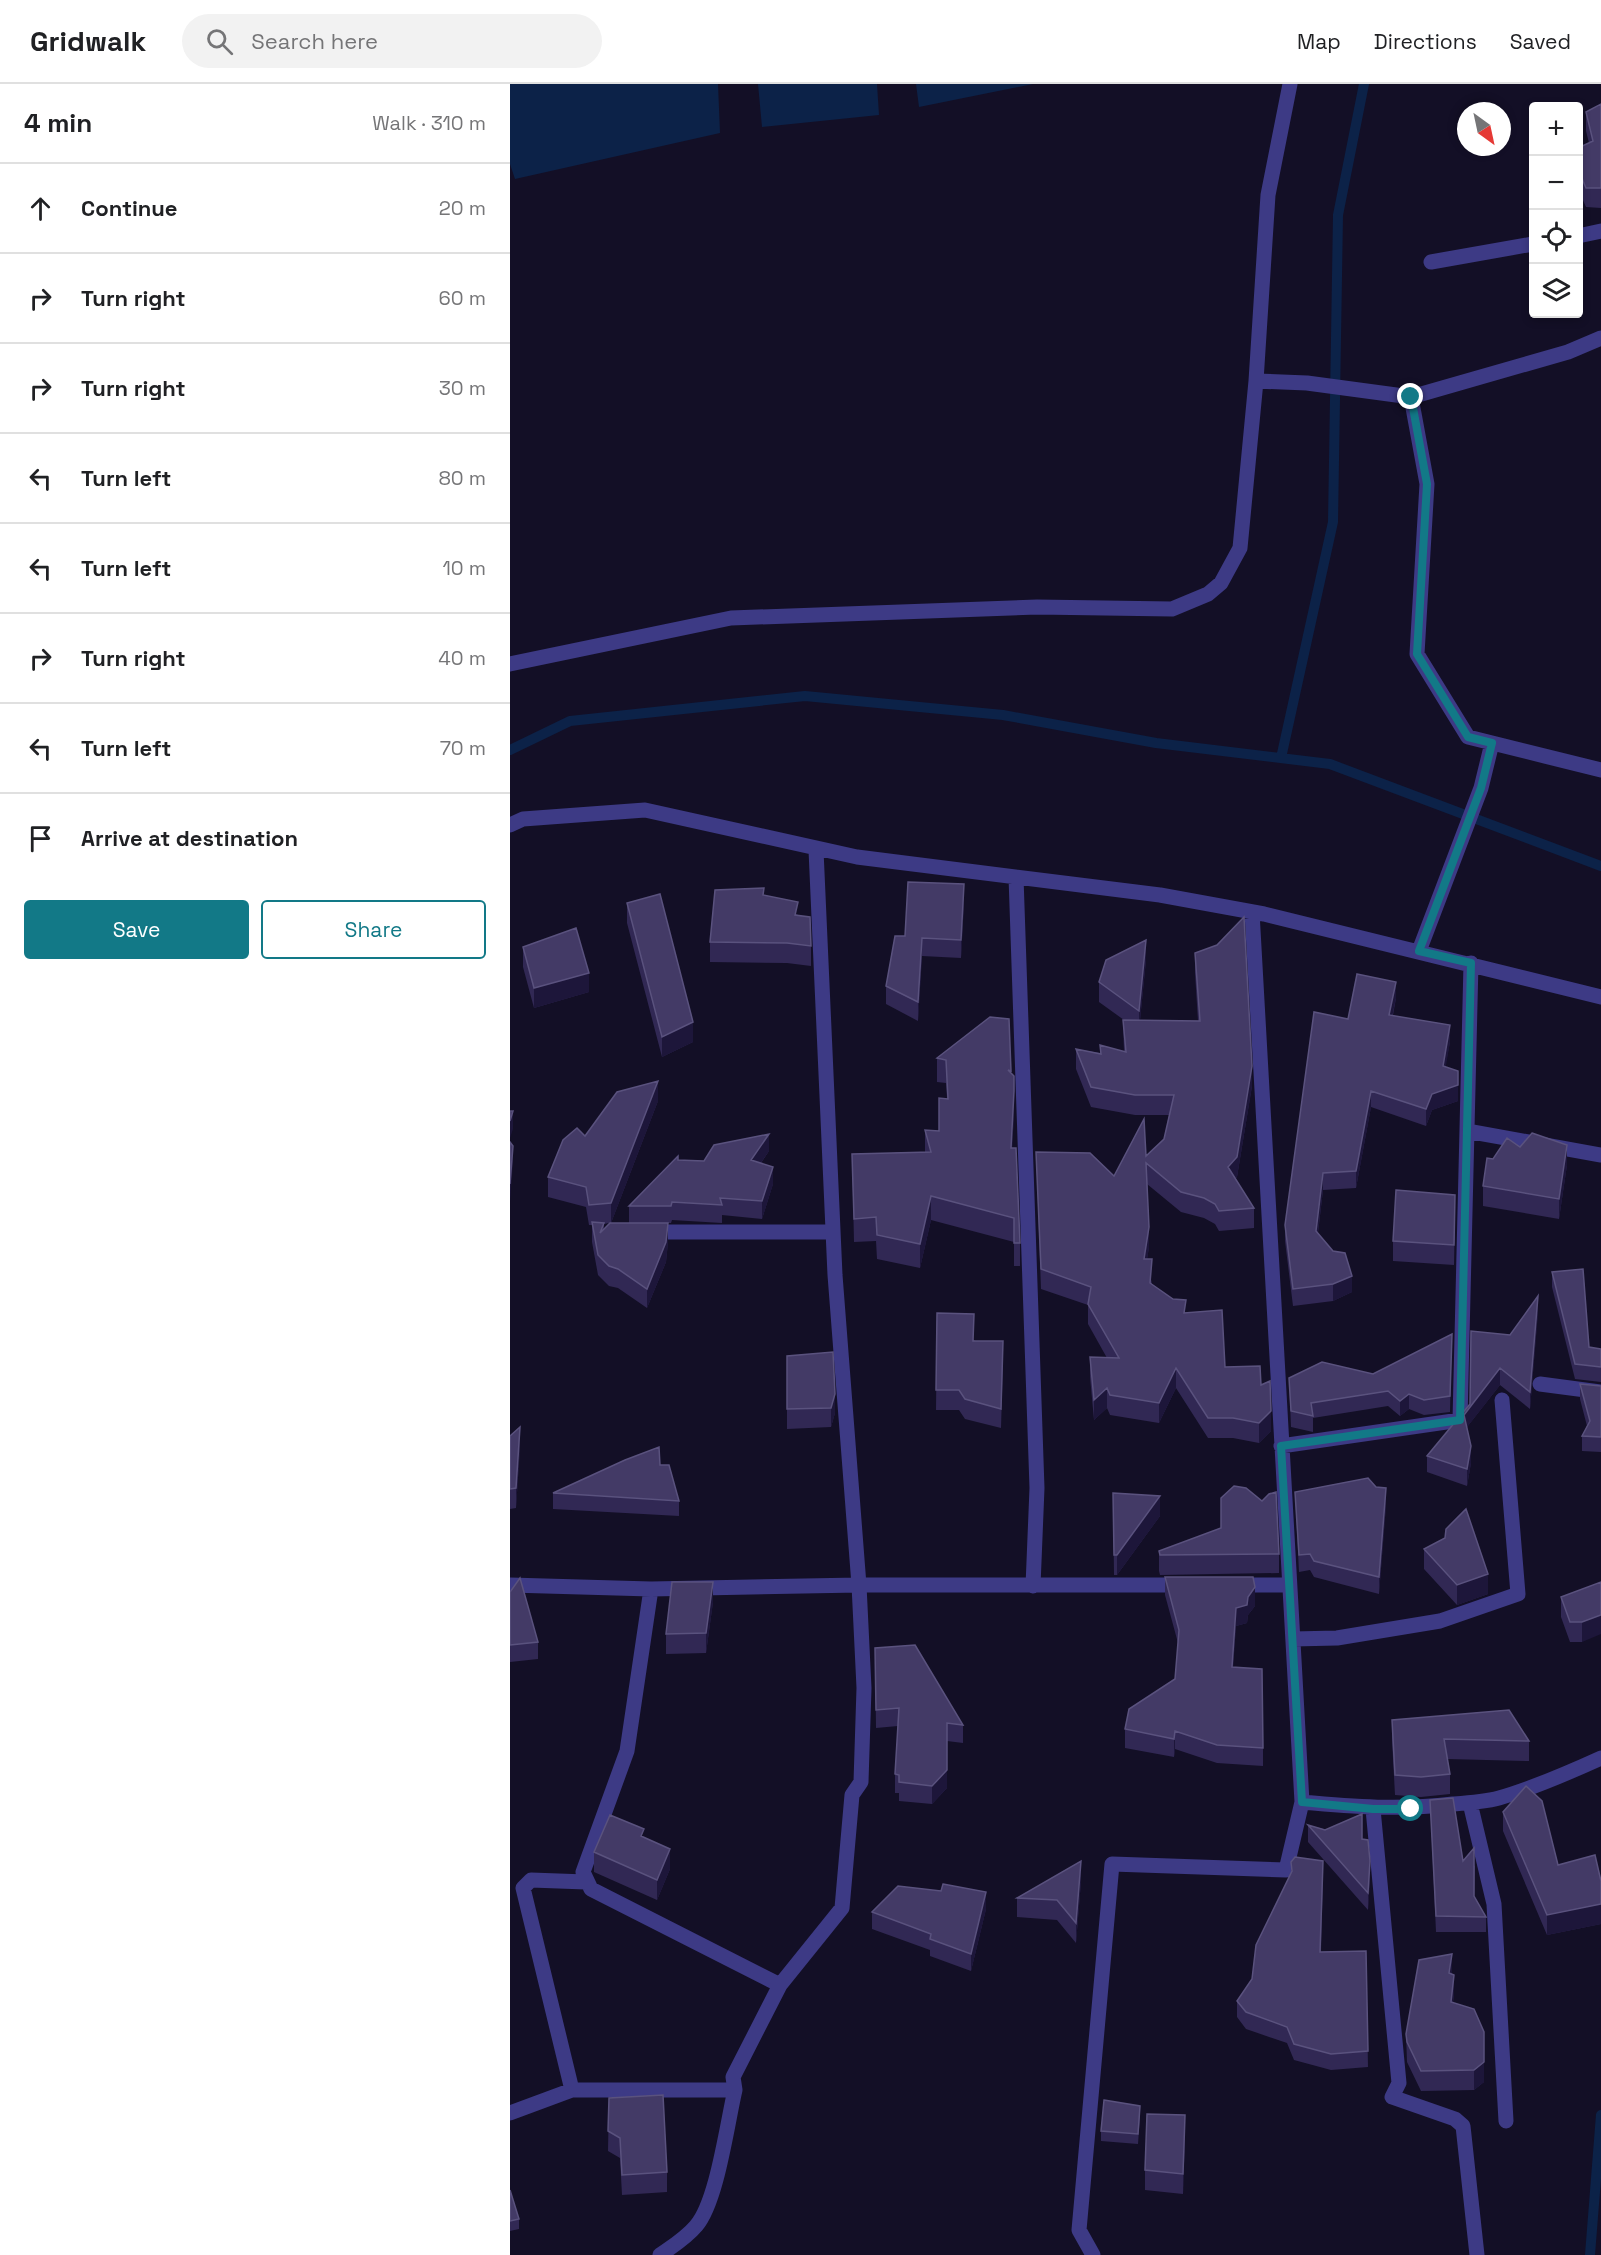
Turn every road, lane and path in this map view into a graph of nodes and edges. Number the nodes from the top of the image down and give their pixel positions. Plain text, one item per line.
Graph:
1 (1290, 84) edge
2 (1601, 231) edge
3 (1583, 235) edge
4 (1529, 245) edge
5 (1431, 262) dead end
6 (1601, 338) edge
7 (1256, 381) junction
8 (1411, 397) junction
9 (510, 662) edge
10 (1492, 743) junction
11 (1601, 770) edge
12 (510, 825) edge
13 (816, 850) junction
14 (1016, 877) junction
15 (1252, 912) junction
16 (1419, 951) junction
17 (1471, 963) junction
18 (1601, 997) edge
19 (1467, 1131) junction
20 (1601, 1155) edge
21 (833, 1232) junction
22 (631, 1233) edge
23 (1540, 1384) dead end
24 (1601, 1392) edge
25 (1502, 1400) dead end
26 (1281, 1446) junction
27 (510, 1585) edge
28 (859, 1585) junction
29 (1289, 1585) junction
30 (1033, 1586) junction
31 (1196, 1586) edge
32 (1219, 1586) edge
33 (651, 1589) junction
34 (1293, 1639) junction
35 (1601, 1758) edge
36 (1302, 1802) junction
37 (1470, 1803) junction
38 (1373, 1809) junction
39 (586, 1882) junction
40 (780, 1985) junction
41 (572, 2090) junction
42 (735, 2090) junction
43 (510, 2113) edge
44 (1506, 2121) dead end
45 (660, 2255) edge
46 (1093, 2255) edge
47 (1477, 2255) edge

1 - 7 street
2 - 3 street
4 - 5 street
6 - 8 street
7 - 8 street
7 - 9 street
8 - 10 street
10 - 11 street
10 - 16 street
12 - 13 street
13 - 14 street
13 - 21 street
14 - 15 street
14 - 30 street
15 - 16 street
15 - 26 street
16 - 17 street
17 - 18 street
17 - 19 street
19 - 20 street
19 - 26 street
21 - 22 street
21 - 28 street
23 - 24 street
25 - 34 street
26 - 29 street
27 - 33 street
28 - 30 street
28 - 33 street
28 - 40 street
29 - 32 street
29 - 34 street
30 - 31 street
33 - 39 street
34 - 36 street
35 - 37 street
36 - 38 street
36 - 46 street
37 - 38 street
37 - 44 street
38 - 47 street
39 - 40 street
39 - 41 street
40 - 42 street
41 - 42 street
41 - 43 street
42 - 45 street

